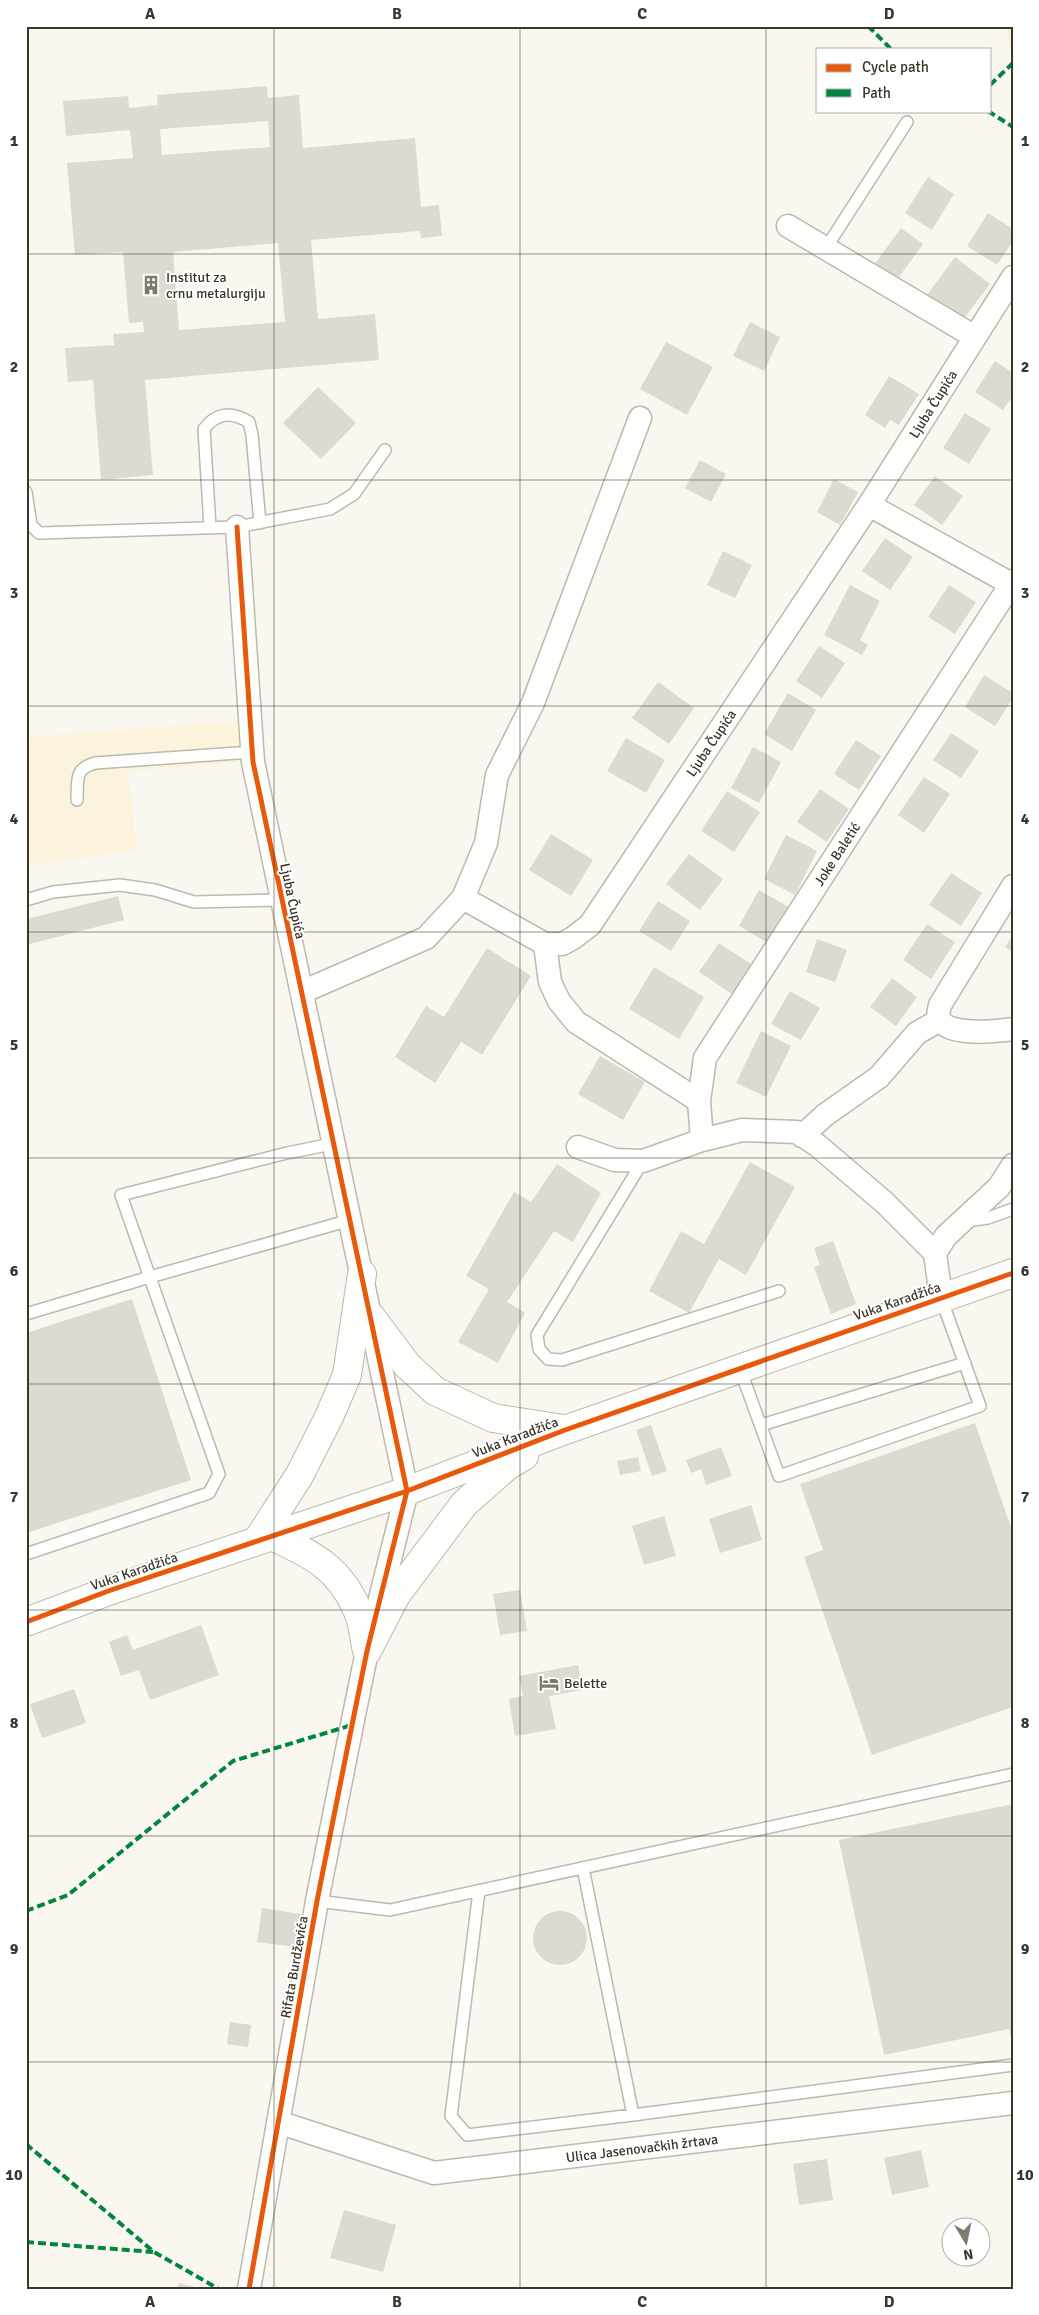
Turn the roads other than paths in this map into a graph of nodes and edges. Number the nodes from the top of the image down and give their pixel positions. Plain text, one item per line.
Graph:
1 (907, 122) dead end
2 (788, 226) dead end
3 (826, 248) junction
4 (1013, 277) edge
5 (975, 337) junction
6 (640, 418) dead end
7 (385, 450) dead end
8 (26, 492) edge
9 (868, 505) junction
10 (260, 523) junction
11 (210, 527) junction
12 (237, 527) junction
13 (1012, 584) edge
14 (252, 752) junction
15 (78, 800) dead end
16 (1013, 886) edge
17 (463, 898) junction
18 (26, 900) edge
19 (281, 900) junction
20 (545, 944) junction
21 (302, 992) junction
22 (939, 1018) junction
23 (1013, 1029) edge
24 (699, 1100) junction
25 (802, 1136) junction
26 (702, 1140) junction
27 (332, 1144) junction
28 (578, 1146) dead end
29 (643, 1161) junction
30 (1013, 1164) edge
31 (1013, 1209) edge
32 (350, 1220) junction
33 (963, 1222) junction
34 (935, 1253) junction
35 (1013, 1273) edge
36 (362, 1274) junction
37 (150, 1277) junction
38 (779, 1291) dead end
39 (941, 1298) junction
40 (26, 1314) edge
41 (371, 1318) junction
42 (965, 1363) junction
43 (740, 1369) junction
44 (761, 1425) junction
45 (565, 1430) junction
46 (407, 1491) junction
47 (264, 1538) junction
48 (26, 1554) edge
49 (26, 1622) edge
50 (367, 1651) junction
51 (1013, 1774) edge
52 (583, 1868) junction
53 (479, 1890) junction
54 (317, 1901) junction
55 (1013, 2066) edge
56 (1013, 2103) edge
57 (633, 2116) junction
58 (278, 2122) junction
59 (248, 2289) edge

1 - 3 lane
2 - 3 street
3 - 5 street
4 - 5 street, Ljuba Čupića
5 - 9 street, Ljuba Čupića
6 - 17 street
7 - 10 lane
8 - 11 lane
9 - 13 street
9 - 20 street, Ljuba Čupića
10 - 11 lane
10 - 12 lane
11 - 12 lane
12 - 14 street, Ljuba Čupića
13 - 24 street, Joke Baletić
14 - 15 lane
14 - 19 street, Ljuba Čupića
16 - 22 street
17 - 20 street
17 - 21 street
18 - 19 lane
19 - 21 street, Ljuba Čupića
20 - 24 street
21 - 27 street, Ljuba Čupića
22 - 23 street
22 - 25 street
24 - 26 street, Joke Baletić
25 - 26 street
25 - 34 street
26 - 29 street
27 - 32 street, Ljuba Čupića
27 - 37 lane
28 - 29 street
29 - 38 lane
30 - 33 street
31 - 33 lane
32 - 36 street, Ljuba Čupića
32 - 37 lane
33 - 34 street
34 - 39 street
35 - 39 street, Vuka Karadžića
36 - 41 street, Ljuba Čupića
36 - 47 street
37 - 40 lane
37 - 48 lane
39 - 42 lane
39 - 43 street, Vuka Karadžića
41 - 45 street
41 - 46 street, Ljuba Čupića
42 - 44 lane
42 - 44 lane
43 - 44 lane
43 - 45 street, Vuka Karadžića
45 - 46 street, Vuka Karadžića
45 - 50 street
46 - 47 street, Vuka Karadžića
46 - 50 street, Rifata Burdževića
47 - 49 street, Vuka Karadžića
47 - 50 street
50 - 54 street, Rifata Burdževića
51 - 52 lane
52 - 53 lane
52 - 57 lane
53 - 54 lane
53 - 57 lane
54 - 58 street, Rifata Burdževića
55 - 57 lane
56 - 58 street, Ulica Jasenovačkih žrtava
58 - 59 street, Rifata Burdževića

